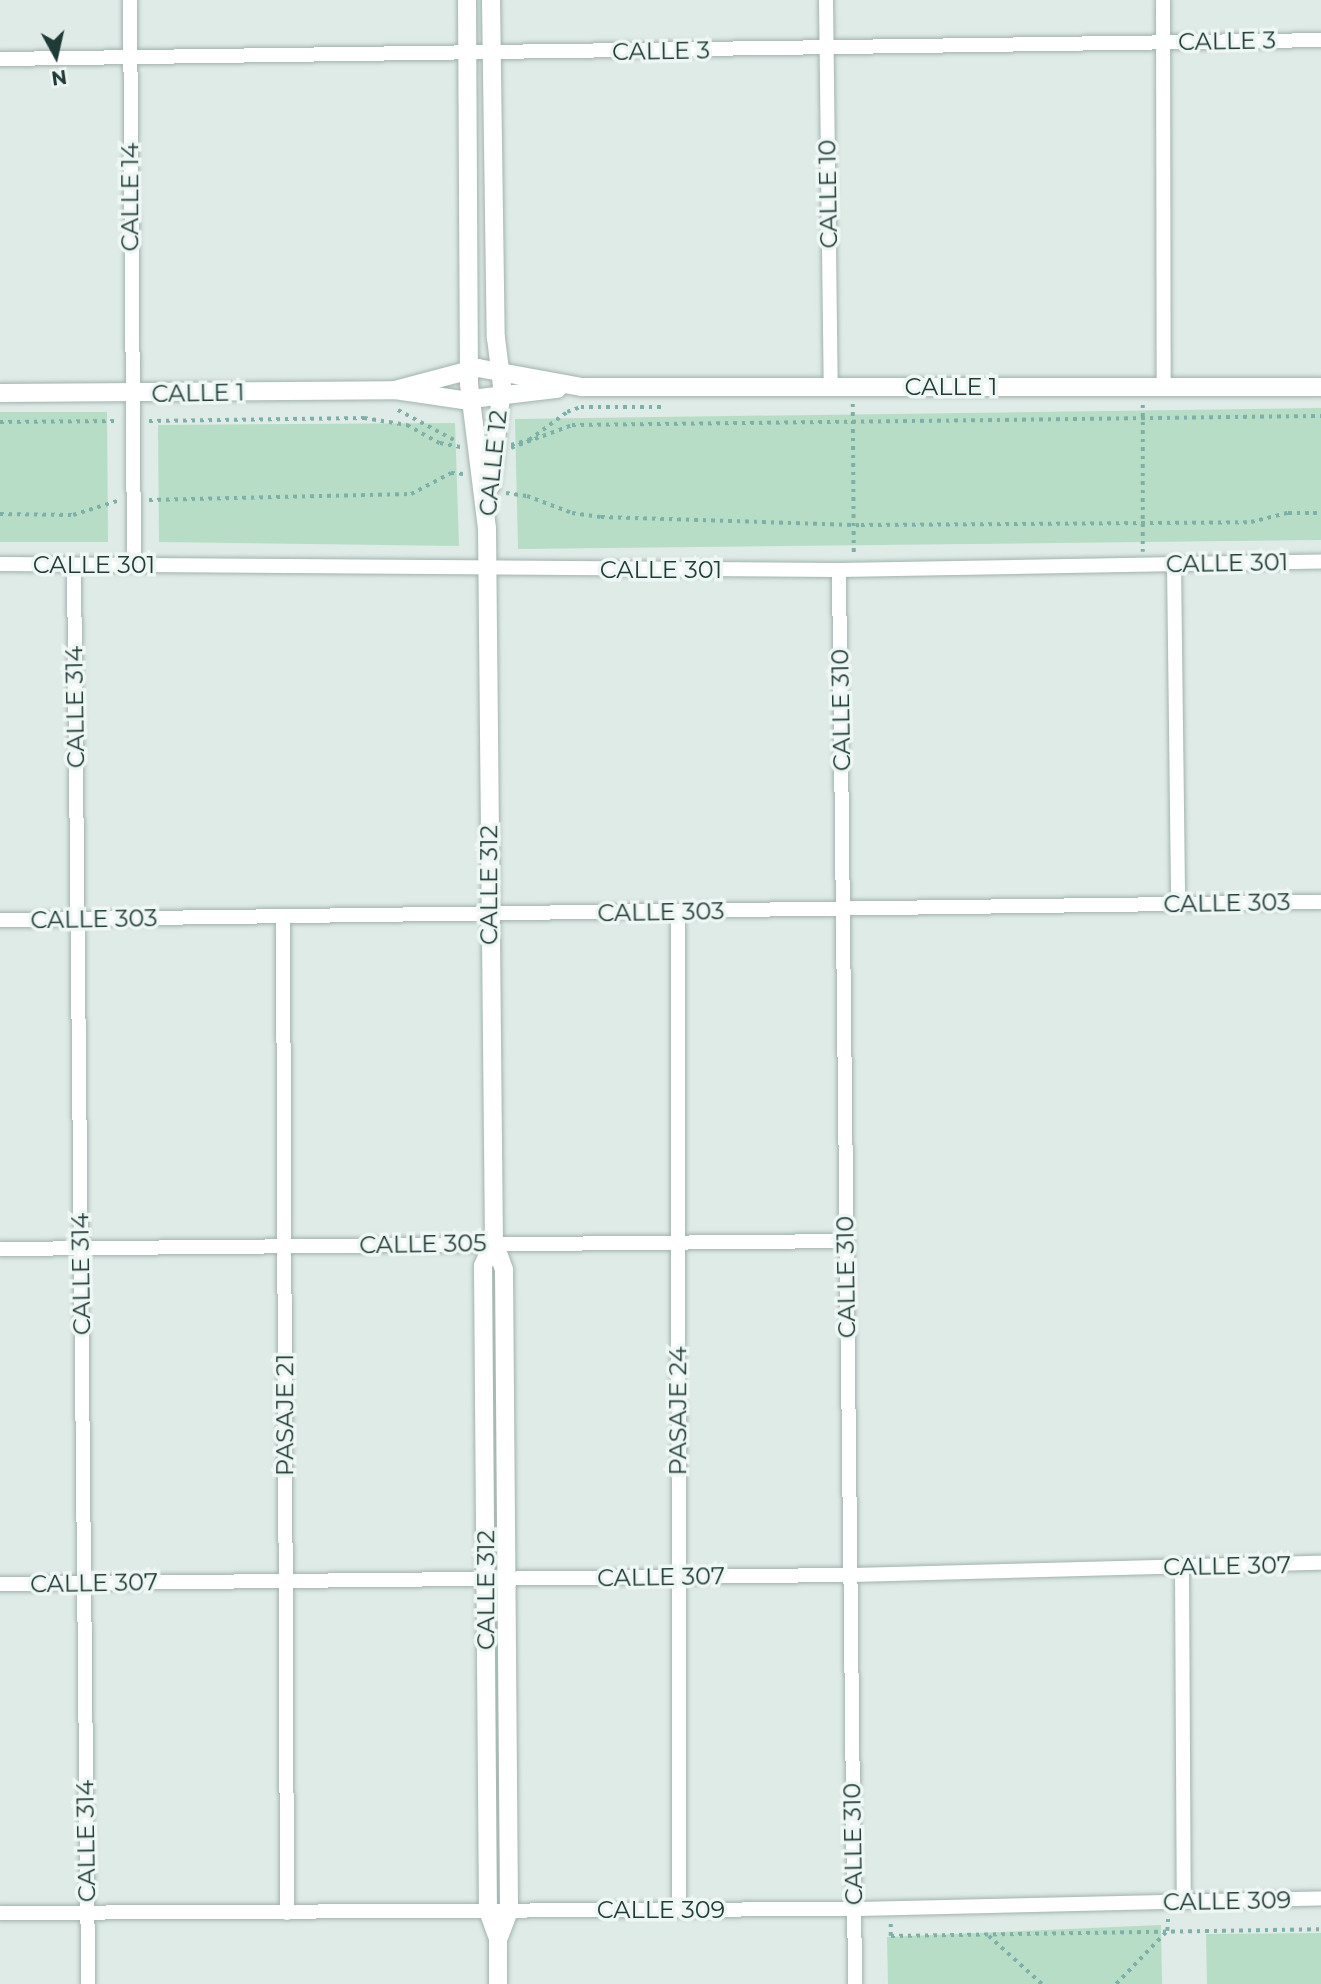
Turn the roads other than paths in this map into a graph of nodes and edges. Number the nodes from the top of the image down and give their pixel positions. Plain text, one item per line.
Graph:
1 (130, 0) edge
2 (467, 0) edge
3 (491, 0) edge
4 (825, 0) edge
5 (1163, 0) edge
6 (1321, 40) edge
7 (1163, 43) junction
8 (826, 49) junction
9 (468, 53) junction
10 (491, 54) junction
11 (130, 58) junction
12 (0, 59) edge
13 (470, 370) junction
14 (501, 371) junction
15 (1164, 386) junction
16 (582, 387) junction
17 (1321, 387) edge
18 (831, 388) junction
19 (0, 393) edge
20 (131, 394) junction
21 (500, 398) junction
22 (394, 399) junction
23 (472, 400) junction
24 (487, 446) junction
25 (487, 528) joint
26 (1321, 562) edge
27 (1174, 563) junction
28 (0, 564) edge
29 (74, 565) junction
30 (134, 565) junction
31 (487, 570) junction
32 (839, 570) junction
33 (1321, 902) edge
34 (1178, 904) junction
35 (844, 908) junction
36 (678, 912) junction
37 (489, 916) junction
38 (283, 917) junction
39 (77, 918) junction
40 (0, 920) edge
41 (846, 1241) junction
42 (494, 1242) junction
43 (677, 1242) junction
44 (80, 1248) junction
45 (284, 1248) junction
46 (0, 1249) edge
47 (1321, 1563) edge
48 (1182, 1567) junction
49 (851, 1575) junction
50 (679, 1577) junction
51 (506, 1579) junction
52 (486, 1580) junction
53 (286, 1581) junction
54 (84, 1583) junction
55 (0, 1584) edge
56 (1321, 1898) edge
57 (1184, 1902) junction
58 (679, 1909) junction
59 (854, 1909) junction
60 (488, 1911) junction
61 (509, 1911) junction
62 (87, 1912) junction
63 (0, 1913) edge
64 (287, 1913) junction
65 (498, 1939) junction
66 (88, 1984) edge
67 (498, 1984) edge
68 (855, 1984) edge

1 - 11 street, CALLE 14
2 - 9 street, CALLE 12
3 - 10 street, CALLE 12
4 - 8 street, CALLE 10
5 - 7 street
6 - 7 street, CALLE 3
7 - 8 street, CALLE 3
7 - 15 street
8 - 10 street, CALLE 3
8 - 18 street, CALLE 10
9 - 10 street, CALLE 3
9 - 11 street, CALLE 3
9 - 13 street, CALLE 12
10 - 14 street, CALLE 12
11 - 12 street, CALLE 3
11 - 20 street, CALLE 14
13 - 14 street, CALLE 1
13 - 22 street, CALLE 1
13 - 23 street, CALLE 12
14 - 16 street, CALLE 1
14 - 21 street, CALLE 12
15 - 17 street, CALLE 1
15 - 18 street, CALLE 1
16 - 18 street, CALLE 1
16 - 21 street, CALLE 1
19 - 20 street, CALLE 1
20 - 22 street, CALLE 1
20 - 30 street
21 - 23 street, CALLE 1
21 - 24 street, CALLE 12
22 - 23 street, CALLE 1
23 - 24 street, CALLE 12
24 - 25 street, CALLE 12
25 - 31 street, CALLE 312
26 - 27 street, CALLE 301
27 - 32 street, CALLE 301
27 - 34 street
28 - 29 street, CALLE 301
29 - 30 street, CALLE 301
29 - 39 street, CALLE 314
30 - 31 street, CALLE 301
31 - 32 street, CALLE 301
31 - 37 street, CALLE 312
32 - 35 street, CALLE 310
33 - 34 street, CALLE 303
34 - 35 street, CALLE 303
35 - 36 street, CALLE 303
35 - 41 street, CALLE 310
36 - 37 street, CALLE 303
36 - 43 street, PASAJE 24
37 - 38 street, CALLE 303
37 - 42 street, CALLE 312
38 - 39 street, CALLE 303
38 - 45 street, PASAJE 21
39 - 40 street, CALLE 303
39 - 44 street, CALLE 314
41 - 43 street, CALLE 305
41 - 49 street, CALLE 310
42 - 43 street, CALLE 305
42 - 45 street, CALLE 305
42 - 51 street, CALLE 312
42 - 52 street, CALLE 312
43 - 50 street, PASAJE 24
44 - 45 street, CALLE 305
44 - 46 street, CALLE 305
44 - 54 street, CALLE 314
45 - 53 street, PASAJE 21
47 - 48 street, CALLE 307
48 - 49 street, CALLE 307
48 - 57 street
49 - 50 street, CALLE 307
49 - 59 street, CALLE 310
50 - 51 street, CALLE 307
50 - 58 street, PASAJE 24
51 - 52 street, CALLE 307
51 - 61 street, CALLE 312
52 - 53 street, CALLE 307
52 - 60 street, CALLE 312
53 - 54 street, CALLE 307
53 - 64 street, PASAJE 21
54 - 55 street, CALLE 307
54 - 62 street, CALLE 314
56 - 57 street, CALLE 309
57 - 59 street, CALLE 309
58 - 59 street, CALLE 309
58 - 61 street, CALLE 309
59 - 68 street, CALLE 310
60 - 61 street, CALLE 309
60 - 64 street, CALLE 309
60 - 65 street, CALLE 312
61 - 65 street, CALLE 312
62 - 63 street, CALLE 309
62 - 64 street, CALLE 309
62 - 66 street, CALLE 314
65 - 67 street, CALLE 312

